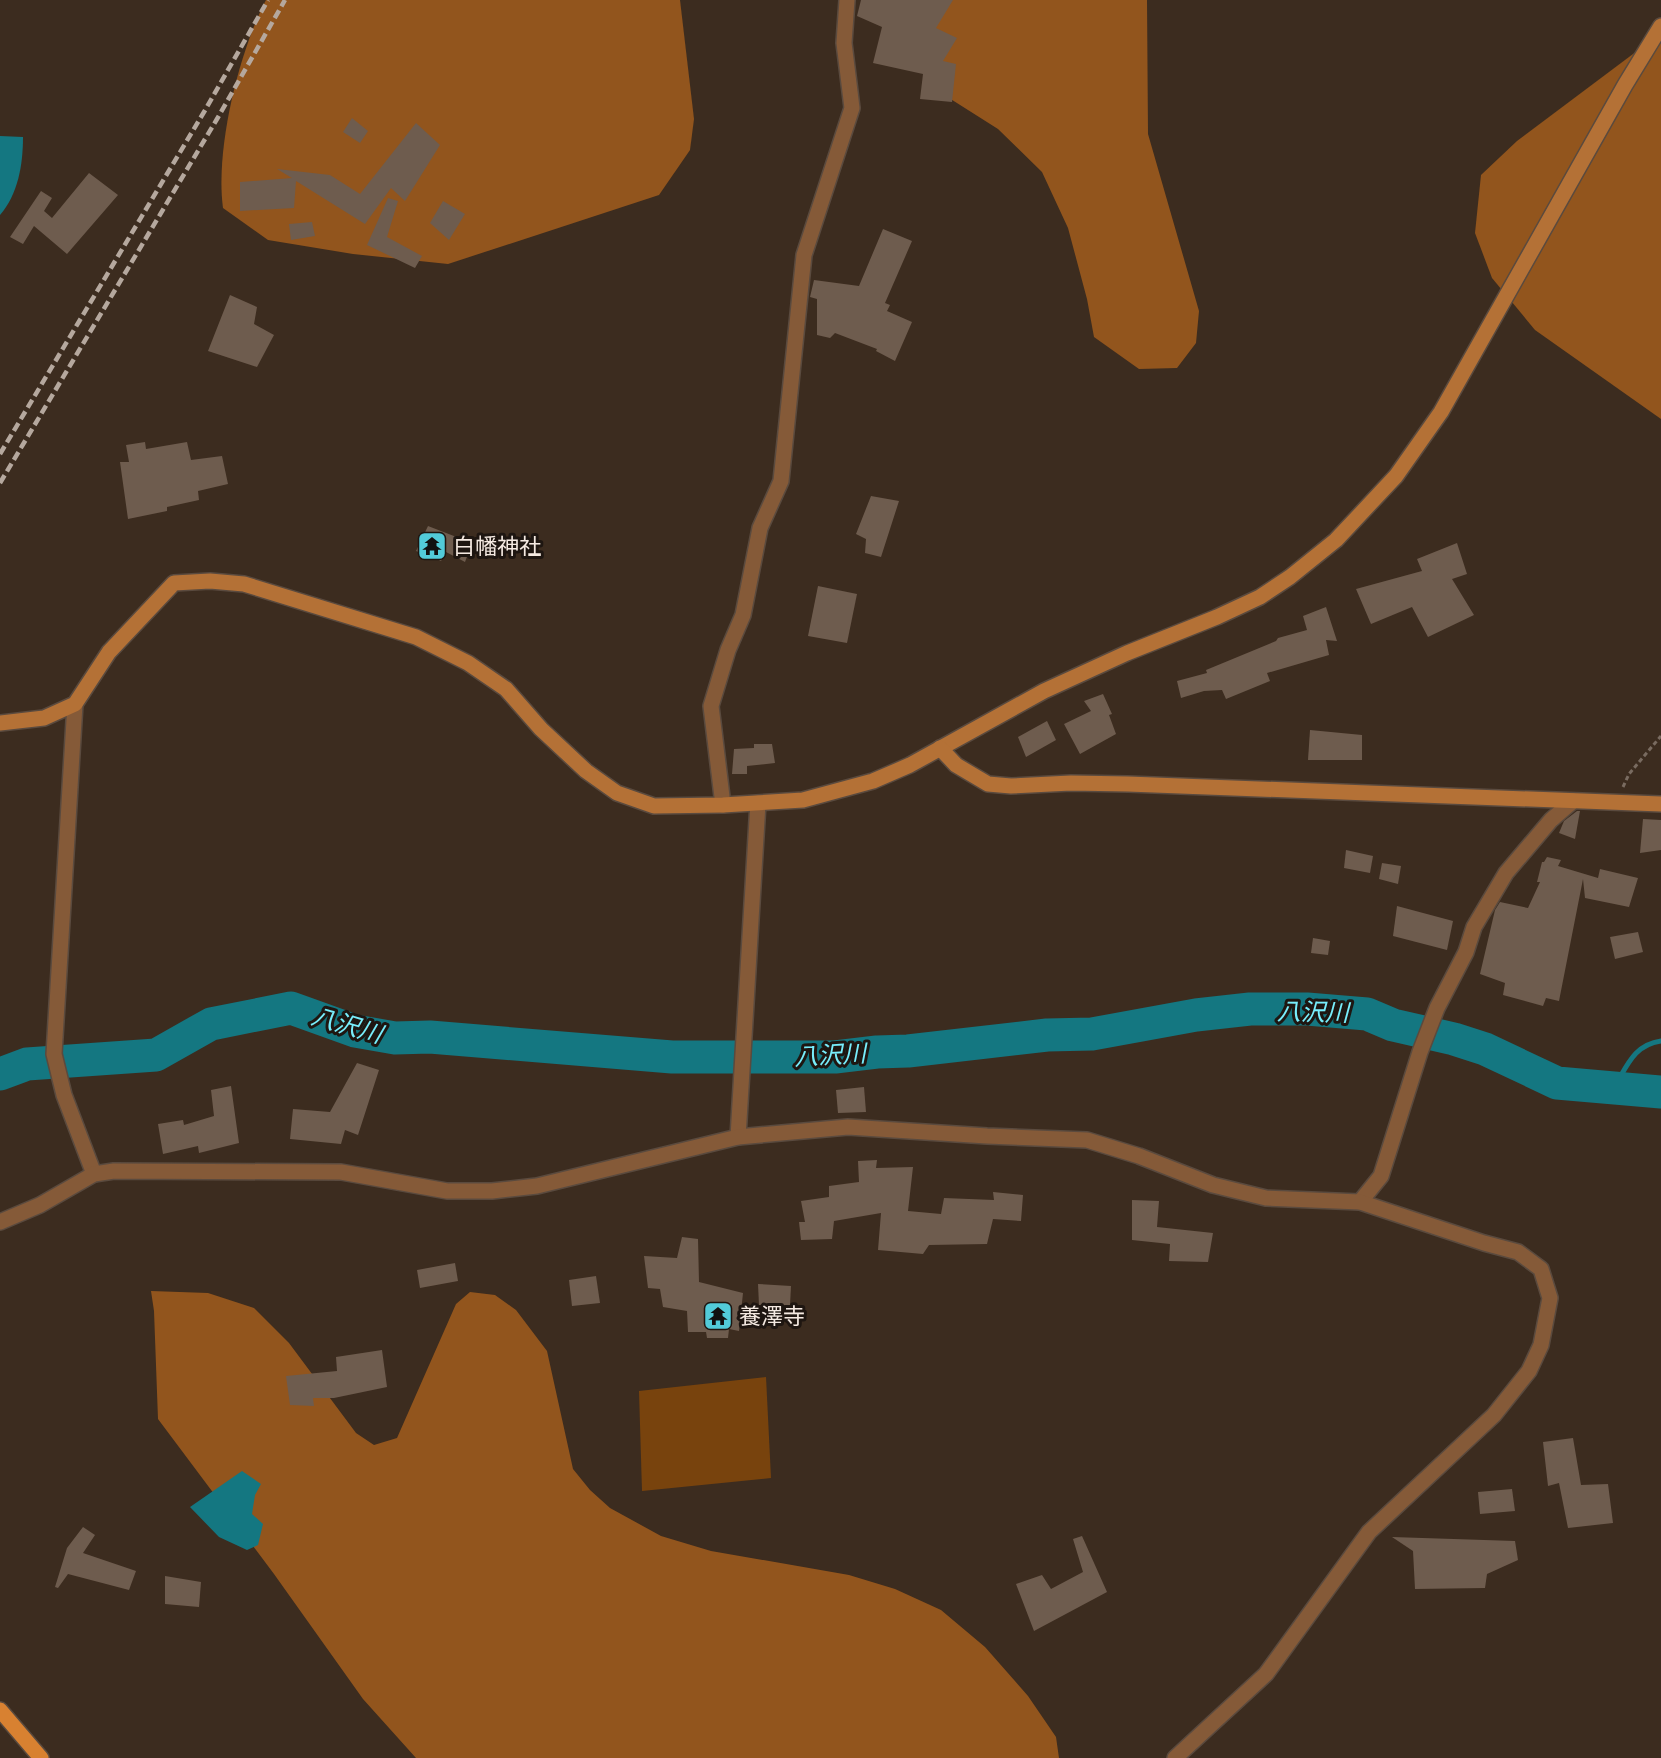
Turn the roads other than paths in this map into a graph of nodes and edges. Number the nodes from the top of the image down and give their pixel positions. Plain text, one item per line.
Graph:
1 (847, 0) edge
2 (1661, 26) edge
3 (75, 704) junction
4 (0, 723) edge
5 (940, 748) junction
6 (1573, 801) junction
7 (758, 804) junction
8 (1661, 804) edge
9 (723, 805) junction
10 (738, 1137) junction
11 (94, 1174) junction
12 (1360, 1202) junction
13 (0, 1222) edge
14 (0, 1710) edge
15 (41, 1758) edge
16 (1174, 1758) edge

1 - 9 street
2 - 5 street
3 - 4 street
3 - 9 street
3 - 11 street
5 - 6 street
5 - 7 street
6 - 8 street
6 - 12 street
7 - 9 street
7 - 10 street
10 - 11 street
10 - 12 street
11 - 13 street
12 - 16 street
14 - 15 main road

